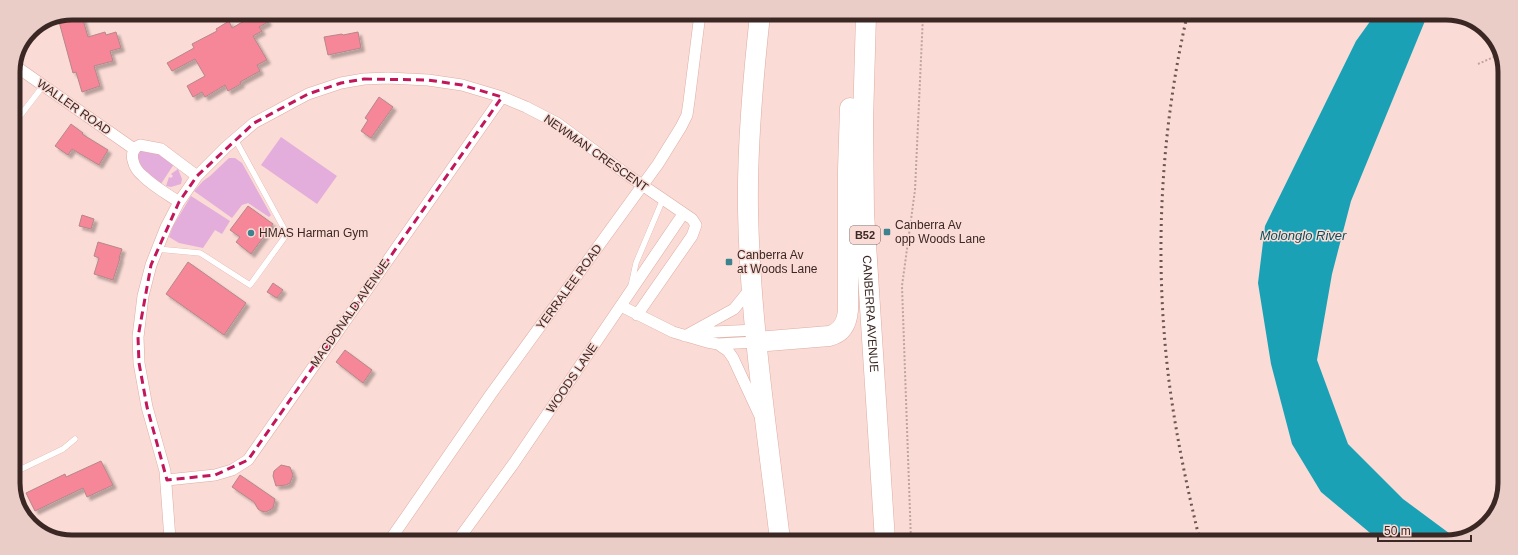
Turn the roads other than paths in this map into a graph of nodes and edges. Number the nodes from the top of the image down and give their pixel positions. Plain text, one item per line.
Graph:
1 (699, 20) edge
2 (759, 20) edge
3 (859, 20) edge
4 (866, 20) edge
5 (20, 70) edge
6 (43, 86) junction
7 (502, 97) junction
8 (20, 116) edge
9 (235, 139) junction
10 (134, 150) junction
11 (197, 176) junction
12 (643, 184) junction
13 (663, 199) junction
14 (178, 202) junction
15 (683, 214) junction
16 (157, 249) junction
17 (752, 286) junction
18 (630, 292) junction
19 (621, 306) junction
20 (637, 315) junction
21 (843, 327) junction
22 (688, 336) junction
23 (756, 336) junction
24 (718, 344) junction
25 (873, 349) junction
26 (767, 433) junction
27 (75, 439) dead end
28 (20, 469) edge
29 (167, 480) junction
30 (170, 535) edge
31 (393, 535) edge
32 (462, 535) edge
33 (779, 535) edge
34 (885, 535) edge

1 - 12 street, YERRALEE ROAD
2 - 17 highway
3 - 21 highway
4 - 25 highway, CANBERRA AVENUE / B52
5 - 6 street, WALLER ROAD
6 - 8 lane
6 - 10 street, WALLER ROAD
7 - 9 street, NEWMAN CRESCENT
7 - 12 street, NEWMAN CRESCENT
7 - 29 street, MACDONALD AVENUE
9 - 11 street, NEWMAN CRESCENT
9 - 16 lane
10 - 11 street
10 - 14 street
11 - 14 street, NEWMAN CRESCENT
12 - 13 street, NEWMAN CRESCENT
12 - 31 street, YERRALEE ROAD
13 - 15 street, NEWMAN CRESCENT
13 - 18 lane
14 - 16 street, NEWMAN CRESCENT
15 - 18 street, WOODS LANE
15 - 20 street, NEWMAN CRESCENT
16 - 29 street, NEWMAN CRESCENT
17 - 22 street
17 - 23 highway
18 - 19 street, WOODS LANE
19 - 20 street
19 - 32 street, WOODS LANE
20 - 22 street
21 - 23 highway
21 - 25 highway
22 - 23 street
22 - 24 street
23 - 24 street
23 - 26 highway
24 - 26 street
25 - 34 highway, CANBERRA AVENUE / B52
26 - 33 highway
27 - 28 lane
29 - 30 street, NEWMAN CRESCENT

